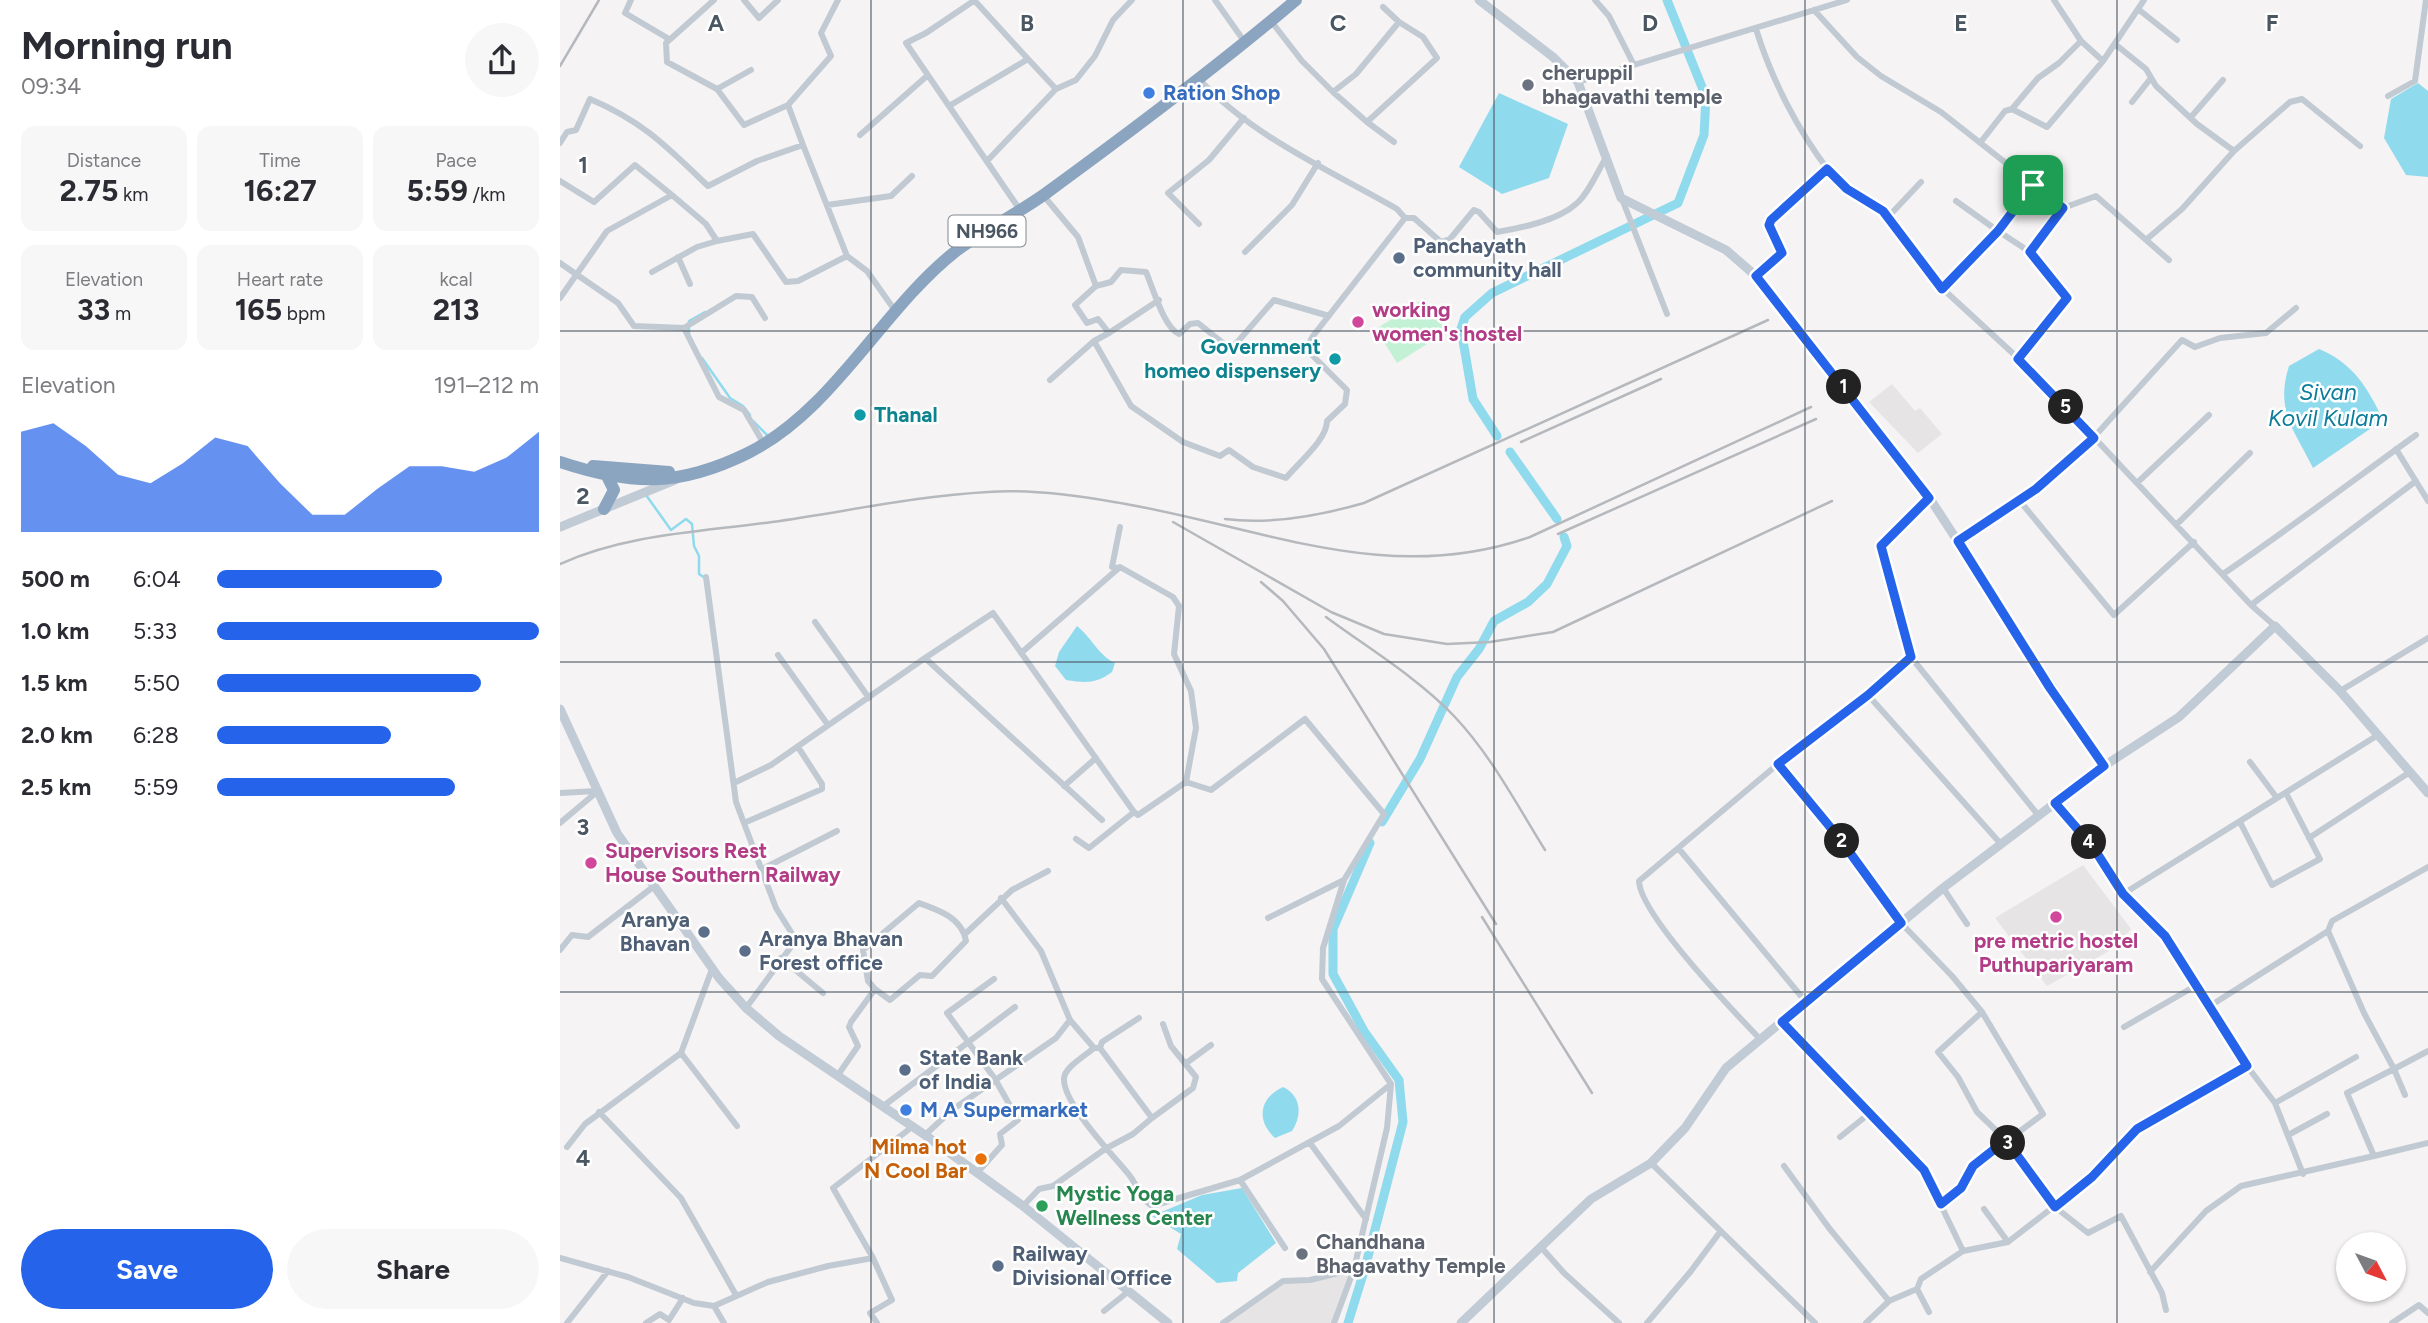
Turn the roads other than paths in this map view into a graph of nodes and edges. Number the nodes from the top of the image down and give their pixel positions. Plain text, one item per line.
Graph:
1 (631, 0) edge
2 (714, 0) edge
3 (744, 0) edge
4 (778, 0) edge
5 (974, 0) edge
6 (1132, 0) edge
7 (1215, 0) edge
8 (1296, 0) edge
9 (1479, 0) edge
10 (1595, 0) edge
11 (1847, 0) edge
12 (2054, 0) edge
13 (2144, 0) edge
14 (2426, 0) edge
15 (836, 1) edge
16 (1383, 7) dead end
17 (2138, 9) junction
18 (1814, 10) junction
19 (1271, 21) junction
20 (1399, 22) junction
21 (1756, 29) junction
22 (669, 39) junction
23 (2177, 40) dead end
24 (1244, 41) junction
25 (2081, 41) junction
26 (2115, 44) junction
27 (1028, 59) junction
28 (2103, 61) junction
29 (1634, 65) junction
30 (751, 71) dead end
31 (928, 75) junction
32 (1198, 77) junction
33 (2151, 78) junction
34 (2223, 80) dead end
35 (1578, 82) junction
36 (717, 89) junction
37 (1056, 89) junction
38 (1333, 92) junction
39 (2388, 96) dead end
40 (2132, 102) dead end
41 (788, 106) junction
42 (949, 106) junction
43 (2012, 109) junction
44 (2191, 117) junction
45 (1244, 118) junction
46 (1367, 122) junction
47 (860, 135) dead end
48 (1394, 142) dead end
49 (560, 143) edge
50 (1980, 143) junction
51 (803, 145) junction
52 (2360, 146) dead end
53 (2234, 151) junction
54 (1607, 156) junction
55 (987, 162) junction
56 (1318, 163) junction
57 (1827, 169) junction
58 (912, 176) dead end
59 (560, 181) edge
60 (1921, 182) dead end
61 (2033, 185) junction
62 (672, 195) junction
63 (1044, 195) junction
64 (1621, 198) junction
65 (1956, 201) dead end
66 (827, 205) junction
67 (2063, 208) junction
68 (1020, 210) junction
69 (1889, 216) junction
70 (1405, 218) junction
71 (1199, 224) dead end
72 (1998, 231) junction
73 (2147, 239) junction
74 (717, 241) junction
75 (1245, 252) dead end
76 (2030, 252) junction
77 (848, 256) junction
78 (678, 257) junction
79 (2169, 260) dead end
80 (560, 263) edge
81 (652, 272) dead end
82 (576, 274) junction
83 (1756, 276) junction
84 (690, 284) dead end
85 (1096, 286) junction
86 (1942, 289) junction
87 (560, 298) edge
88 (1159, 300) junction
89 (2296, 308) dead end
90 (896, 312) junction
91 (1667, 314) dead end
92 (1329, 316) junction
93 (765, 318) dead end
94 (684, 328) junction
95 (1110, 334) junction
96 (1094, 341) junction
97 (2018, 359) junction
98 (1050, 380) dead end
99 (2209, 415) dead end
100 (2416, 435) dead end
101 (2094, 438) junction
102 (764, 443) junction
103 (2396, 449) junction
104 (2250, 453) dead end
105 (560, 461) edge
106 (694, 472) junction
107 (607, 476) junction
108 (2416, 481) junction
109 (2137, 482) junction
110 (1929, 498) junction
111 (2019, 500) junction
112 (2428, 501) edge
113 (604, 509) junction
114 (2178, 524) junction
115 (560, 527) edge
116 (1119, 527) dead end
117 (1958, 541) junction
118 (2194, 542) junction
119 (1118, 568) junction
120 (2223, 574) junction
121 (706, 577) dead end
122 (2251, 605) junction
123 (815, 622) dead end
124 (2275, 626) junction
125 (2428, 638) edge
126 (1021, 653) junction
127 (778, 655) dead end
128 (1911, 657) junction
129 (925, 658) junction
130 (2340, 691) junction
131 (1868, 695) junction
132 (869, 698) junction
133 (560, 709) edge
134 (828, 725) junction
135 (2378, 735) junction
136 (799, 747) junction
137 (1096, 758) junction
138 (2250, 762) dead end
139 (1778, 764) junction
140 (2104, 766) junction
141 (2410, 772) junction
142 (1186, 782) junction
143 (734, 783) junction
144 (1064, 786) junction
145 (597, 791) junction
146 (560, 793) edge
147 (2286, 793) junction
148 (2428, 793) edge
149 (2277, 798) junction
150 (2055, 803) junction
151 (1134, 812) junction
152 (2038, 816) junction
153 (1102, 820) dead end
154 (2240, 822) junction
155 (560, 823) edge
156 (744, 823) junction
157 (837, 831) dead end
158 (2309, 838) junction
159 (1076, 839) dead end
160 (2000, 843) junction
161 (1679, 849) junction
162 (2428, 867) edge
163 (762, 869) junction
164 (1048, 871) dead end
165 (1344, 880) junction
166 (653, 887) junction
167 (1943, 888) junction
168 (2123, 894) junction
169 (1001, 898) junction
170 (1268, 918) dead end
171 (1901, 923) junction
172 (1966, 924) dead end
173 (2328, 932) junction
174 (965, 934) junction
175 (560, 950) edge
176 (781, 958) junction
177 (712, 969) junction
178 (994, 979) dead end
179 (2197, 985) junction
180 (875, 989) junction
181 (823, 993) dead end
182 (1806, 1002) junction
183 (2210, 1006) junction
184 (1015, 1007) dead end
185 (746, 1008) junction
186 (1982, 1012) junction
187 (1139, 1018) dead end
188 (1070, 1020) junction
189 (1782, 1022) junction
190 (1163, 1024) dead end
191 (2124, 1027) dead end
192 (1761, 1040) junction
193 (970, 1041) junction
194 (1212, 1045) dead end
195 (1097, 1048) junction
196 (2428, 1051) edge
197 (681, 1053) junction
198 (2356, 1057) dead end
199 (1185, 1064) junction
200 (2247, 1066) junction
201 (2394, 1069) junction
202 (838, 1075) junction
203 (995, 1079) junction
204 (1391, 1084) junction
205 (2405, 1095) dead end
206 (2275, 1103) junction
207 (882, 1107) junction
208 (599, 1112) junction
209 (1870, 1113) junction
210 (2327, 1114) dead end
211 (1152, 1118) junction
212 (737, 1126) dead end
213 (912, 1127) junction
214 (2290, 1134) junction
215 (925, 1135) junction
216 (1840, 1138) dead end
217 (2006, 1140) junction
218 (1310, 1143) junction
219 (2428, 1143) edge
220 (566, 1147) dead end
221 (1105, 1149) junction
222 (2374, 1156) junction
223 (1651, 1163) junction
224 (1784, 1166) dead end
225 (977, 1173) junction
226 (2303, 1174) junction
227 (1240, 1180) junction
228 (1941, 1204) junction
229 (1023, 1206) junction
230 (2055, 1207) junction
231 (1984, 1209) dead end
232 (1366, 1219) junction
233 (1720, 1232) junction
234 (2008, 1242) junction
235 (1540, 1246) junction
236 (1285, 1248) dead end
237 (1963, 1251) junction
238 (560, 1258) edge
239 (873, 1258) junction
240 (1354, 1269) junction
241 (608, 1271) junction
242 (2150, 1272) junction
243 (1917, 1289) junction
244 (1129, 1292) junction
245 (736, 1295) junction
246 (683, 1298) junction
247 (1889, 1301) junction
248 (714, 1306) junction
249 (2166, 1310) dead end
250 (1104, 1311) dead end
251 (1929, 1312) dead end
252 (2428, 1313) edge
253 (670, 1321) edge
254 (567, 1323) edge
255 (646, 1323) edge
256 (724, 1323) edge
257 (877, 1323) edge
258 (1168, 1323) edge
259 (1223, 1323) edge
260 (1334, 1323) edge
261 (1461, 1323) edge
262 (1619, 1323) edge
263 (1647, 1323) edge
264 (1815, 1323) edge
265 (1866, 1323) edge
266 (2392, 1323) edge

1 - 22 street
2 - 22 street
3 - 4 street
5 - 27 street
5 - 31 street
6 - 37 street
7 - 24 street
8 - 19 highway, NH966
9 - 35 street
10 - 29 street
11 - 18 street
12 - 25 street
13 - 17 street
14 - 39 street
15 - 41 street
16 - 20 street
17 - 23 street
17 - 26 street
18 - 21 street
18 - 50 street
19 - 24 highway, NH966
19 - 38 street
20 - 38 street
20 - 46 street
21 - 29 street
21 - 57 street
22 - 36 street
24 - 32 highway, NH966
25 - 28 street
25 - 43 street
26 - 28 street
26 - 33 street
27 - 37 street
27 - 42 street
28 - 43 street
29 - 35 street
30 - 36 street
31 - 42 street
31 - 47 street
32 - 45 street
32 - 63 highway, NH966
33 - 40 street
33 - 44 street
34 - 44 street
35 - 54 street
36 - 41 street
37 - 55 street
38 - 46 street
41 - 51 street
42 - 55 street
43 - 50 street
44 - 53 street
45 - 56 street
45 - 71 street
46 - 48 street
49 - 51 street
50 - 61 street
51 - 66 street
52 - 53 street
53 - 73 street
54 - 64 street
54 - 70 street
55 - 68 street
56 - 70 street
56 - 75 street
57 - 69 street
57 - 83 street
58 - 66 street
59 - 62 street
60 - 69 street
61 - 67 street
61 - 72 street
62 - 74 street
62 - 82 street
63 - 68 highway, NH966
63 - 85 street
64 - 83 street
64 - 91 street
65 - 72 street
66 - 77 street
67 - 73 street
67 - 76 street
68 - 90 highway, NH966
69 - 86 street
70 - 92 street
72 - 76 street
72 - 86 street
73 - 79 street
74 - 77 street
74 - 78 street
76 - 97 street
77 - 90 street
78 - 81 street
78 - 84 street
80 - 82 street
82 - 87 street
82 - 94 street
83 - 110 street
85 - 88 street
85 - 95 street
86 - 97 street
88 - 92 street
88 - 95 street
89 - 101 street
90 - 102 highway, NH966
92 - 96 street
93 - 94 street
94 - 102 street
95 - 96 street
96 - 98 street
97 - 101 street
99 - 109 street
100 - 103 street
101 - 109 street
101 - 111 street
102 - 106 highway, NH966
103 - 108 street
103 - 120 street
104 - 114 street
105 - 106 highway, NH966
105 - 107 highway, NH966
106 - 107 highway, NH966
106 - 113 street
107 - 113 highway
108 - 112 street
108 - 122 street
109 - 114 street
110 - 117 street
110 - 128 street
111 - 117 street
111 - 118 street
113 - 115 street
114 - 118 street
116 - 119 street
117 - 140 street
118 - 120 street
119 - 126 street
119 - 142 street
120 - 122 street
121 - 143 street
122 - 124 street
123 - 132 street
124 - 130 street
124 - 140 street
125 - 130 street
126 - 129 street
126 - 137 street
127 - 134 street
128 - 131 street
128 - 152 street
129 - 132 street
129 - 144 street
130 - 135 street
131 - 139 street
131 - 160 street
132 - 134 street
133 - 145 street
134 - 136 street
135 - 141 street
135 - 147 street
136 - 143 street
136 - 156 street
137 - 144 street
137 - 151 street
138 - 149 street
139 - 161 street
139 - 171 street
140 - 150 street
141 - 148 street
141 - 158 street
142 - 151 street
142 - 165 street
143 - 156 street
144 - 153 street
145 - 146 street
145 - 155 street
145 - 166 street
147 - 149 street
147 - 158 street
149 - 154 street
150 - 152 street
150 - 168 street
151 - 159 street
152 - 160 street
154 - 158 street
154 - 168 street
156 - 163 street
157 - 163 street
160 - 167 street
161 - 182 street
161 - 192 street
162 - 173 street
163 - 176 street
164 - 169 street
165 - 170 street
165 - 204 street
166 - 175 street
166 - 177 street
167 - 171 street
167 - 172 street
168 - 179 street
169 - 174 street
169 - 188 street
171 - 182 street
171 - 186 street
173 - 183 street
173 - 201 street
174 - 180 street
174 - 180 street
176 - 181 street
176 - 185 street
177 - 185 street
177 - 197 street
178 - 193 street
179 - 183 street
179 - 191 street
180 - 202 street
182 - 189 street
183 - 200 street
184 - 193 street
185 - 202 street
186 - 217 street
186 - 217 street
187 - 195 street
188 - 195 street
188 - 203 street
189 - 192 street
189 - 209 street
190 - 199 street
192 - 223 street
193 - 203 street
193 - 207 street
194 - 199 street
195 - 211 street
195 - 221 street
196 - 201 street
197 - 208 street
197 - 212 street
198 - 206 street
199 - 211 street
200 - 206 street
200 - 230 street
201 - 205 street
201 - 222 street
202 - 207 street
203 - 215 street
203 - 225 street
204 - 218 street
204 - 232 street
206 - 214 street
207 - 213 street
208 - 220 street
208 - 245 street
209 - 216 street
209 - 228 street
210 - 214 street
211 - 221 street
213 - 215 street
213 - 239 street
214 - 226 street
215 - 225 street
217 - 228 street
217 - 230 street
218 - 227 street
218 - 232 street
219 - 222 street
221 - 227 street
221 - 229 street
222 - 226 street
223 - 233 street
223 - 235 street
224 - 247 street
225 - 229 street
226 - 242 street
227 - 236 street
228 - 237 street
229 - 244 street
230 - 234 street
230 - 242 street
231 - 234 street
232 - 240 street
233 - 263 street
233 - 264 street
234 - 237 street
235 - 261 street
235 - 262 street
237 - 243 street
238 - 241 street
239 - 245 street
239 - 257 street
240 - 259 street
240 - 260 street
241 - 246 street
241 - 254 street
242 - 249 street
243 - 247 street
243 - 251 street
244 - 250 street
244 - 258 street
245 - 248 street
246 - 248 street
246 - 253 street
247 - 265 street
248 - 256 street
252 - 266 street
253 - 255 street

